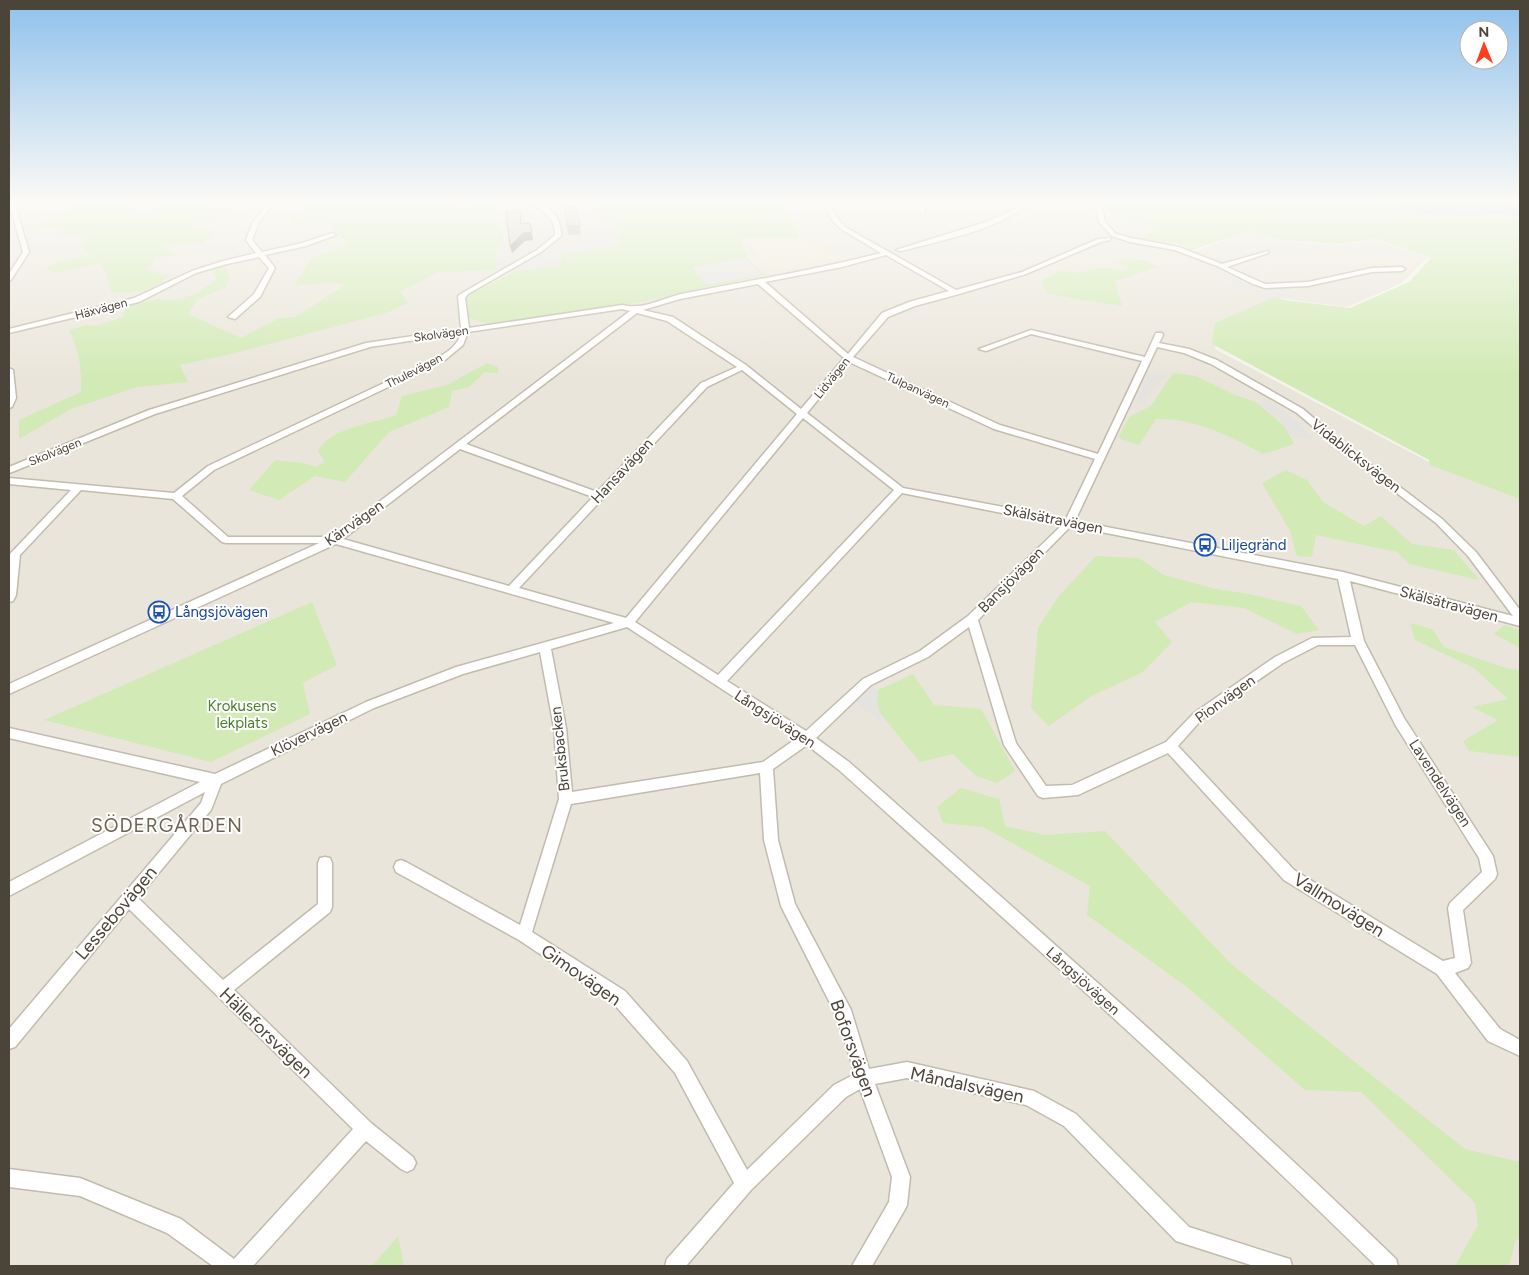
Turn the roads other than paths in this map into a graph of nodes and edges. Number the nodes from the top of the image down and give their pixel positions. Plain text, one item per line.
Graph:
1 (21, 260) edge
2 (232, 260) edge
3 (266, 260) edge
4 (522, 260) edge
5 (859, 260) edge
6 (900, 260) edge
7 (1053, 260) edge
8 (1208, 260) edge
9 (1239, 260) edge
10 (1222, 266) junction
11 (1402, 270) dead end
12 (9, 279) edge
13 (759, 281) junction
14 (957, 293) junction
15 (636, 310) junction
16 (232, 317) dead end
17 (9, 331) edge
18 (465, 331) junction
19 (1157, 340) joint
20 (983, 349) dead end
21 (848, 358) junction
22 (1147, 360) junction
23 (743, 367) junction
24 (9, 370) edge
25 (9, 405) edge
26 (803, 412) junction
27 (459, 445) junction
28 (1099, 457) junction
29 (9, 470) edge
30 (9, 481) edge
31 (78, 488) junction
32 (900, 490) junction
33 (176, 496) junction
34 (598, 496) junction
35 (1068, 522) junction
36 (335, 540) junction
37 (1343, 576) junction
38 (510, 590) junction
39 (9, 598) edge
40 (972, 618) junction
41 (1520, 618) edge
42 (1520, 622) edge
43 (628, 623) junction
44 (1358, 641) junction
45 (545, 646) junction
46 (719, 682) junction
47 (9, 688) edge
48 (9, 733) edge
49 (807, 738) junction
50 (1170, 746) junction
51 (766, 767) junction
52 (216, 780) junction
53 (566, 799) junction
54 (324, 863) dead end
55 (401, 867) dead end
56 (9, 889) edge
57 (128, 898) junction
58 (524, 936) junction
59 (1442, 970) junction
60 (222, 990) junction
61 (9, 1041) edge
62 (1520, 1048) edge
63 (864, 1078) junction
64 (365, 1129) junction
65 (407, 1163) dead end
66 (9, 1178) edge
67 (745, 1184) junction
68 (228, 1266) edge
69 (241, 1266) edge
70 (674, 1266) edge
71 (861, 1266) edge
72 (1283, 1266) edge
73 (1389, 1266) edge

1 - 12 street
2 - 17 street, Häxvägen
3 - 16 street
4 - 18 street
5 - 13 street, Skolvägen
6 - 14 street
7 - 14 street, Lidvägen
8 - 10 street
9 - 10 street
10 - 11 street
13 - 15 street, Skolvägen
13 - 21 street, Tulpanvägen
14 - 21 street, Lidvägen
15 - 18 street, Skolvägen
15 - 23 street, Skälsätravägen
15 - 27 street, Kärrvägen
18 - 29 street, Skolvägen
18 - 33 street, Thulevägen
19 - 22 street, Bansjövägen
19 - 41 street, Vidablicksvägen
20 - 22 street
21 - 26 street, Lidvägen
21 - 28 street, Tulpanvägen
22 - 28 street, Bansjövägen
23 - 26 street, Skälsätravägen
23 - 34 street, Hansavägen
24 - 25 street
26 - 32 street, Skälsätravägen
26 - 43 street, Lidvägen
27 - 34 street
27 - 36 street, Kärrvägen
28 - 35 street, Bansjövägen
30 - 31 street
31 - 33 street
31 - 39 street
32 - 35 street, Skälsätravägen
32 - 46 street
33 - 36 street, Långsjövägen
34 - 38 street, Hansavägen
35 - 37 street, Skälsätravägen
35 - 40 street, Bansjövägen
36 - 38 street, Långsjövägen
36 - 47 street, Kärrvägen
37 - 42 street, Skälsätravägen
37 - 44 street, Lavendelvägen
38 - 43 street, Långsjövägen
40 - 49 street, Bansjövägen
40 - 50 street, Pionvägen
43 - 45 street, Klövervägen
43 - 46 street, Långsjövägen
44 - 50 street, Pionvägen
44 - 59 street, Lavendelvägen
45 - 52 street, Klövervägen
45 - 53 street, Bruksbacken
46 - 49 street, Långsjövägen
48 - 52 street
49 - 51 street, Bansjövägen
49 - 73 street, Långsjövägen
50 - 59 street, Vallmovägen
51 - 53 street
51 - 63 street, Boforsvägen
52 - 56 street, Klövervägen
52 - 57 street, Lessebovägen
53 - 58 street, Bruksbacken
54 - 60 street
55 - 58 street, Gimovägen
57 - 60 street, Hälleforsvägen
57 - 61 street, Lessebovägen
58 - 67 street, Gimovägen
59 - 62 street, Vallmovägen
60 - 64 street, Hälleforsvägen
63 - 67 street, Måndalsvägen
63 - 71 street, Boforsvägen
63 - 72 street, Måndalsvägen
64 - 65 street, Hälleforsvägen
64 - 69 street
66 - 68 street
67 - 70 street, Måndalsvägen

